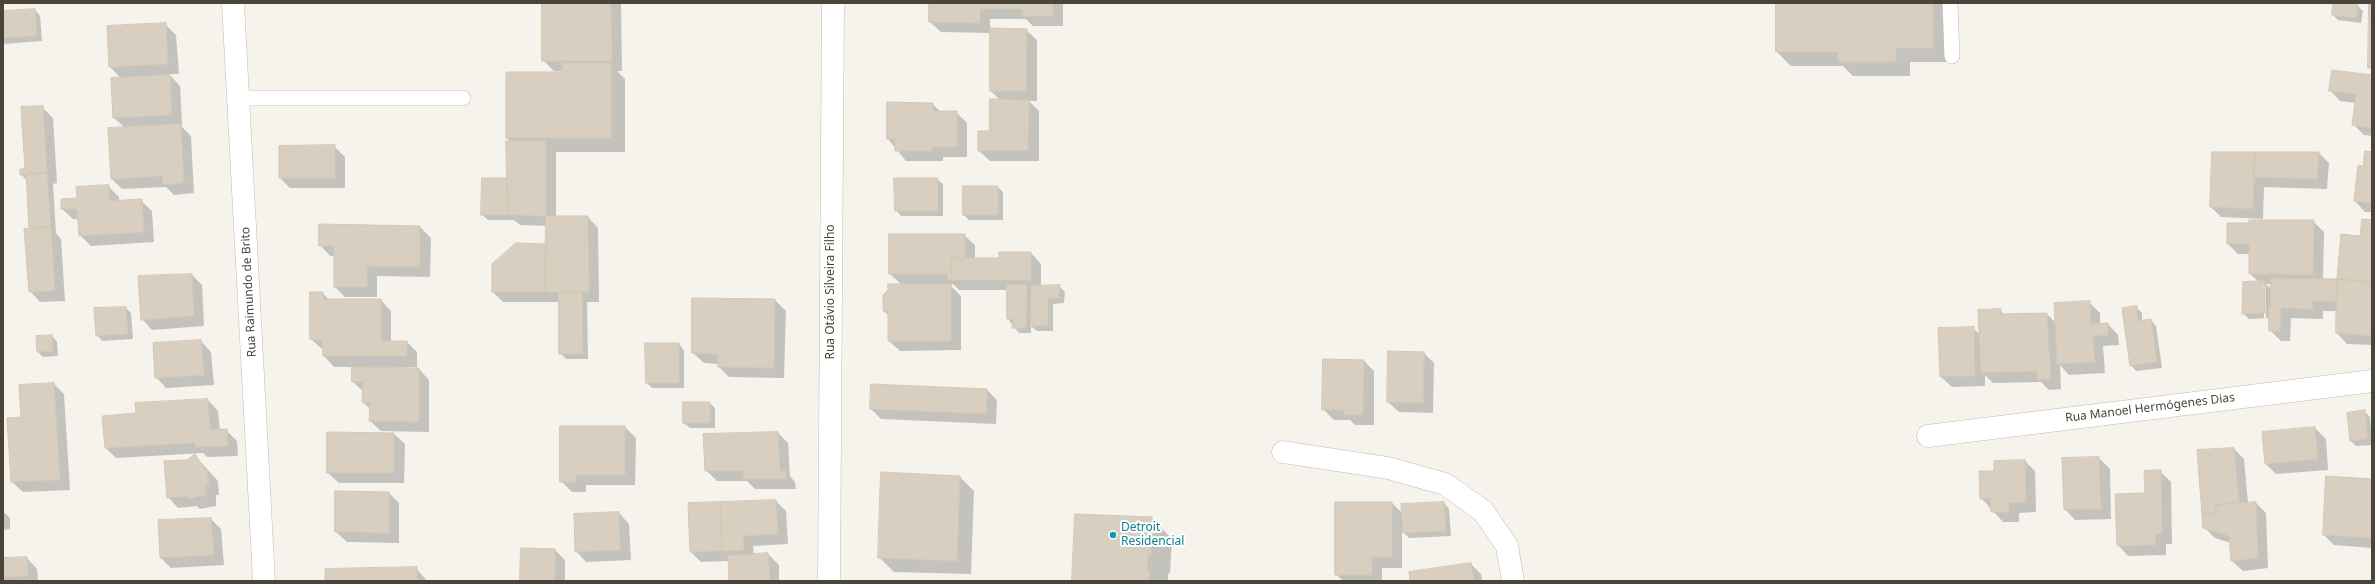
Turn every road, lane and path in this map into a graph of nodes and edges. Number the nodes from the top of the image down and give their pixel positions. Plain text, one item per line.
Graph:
1 (233, 3) edge
2 (833, 3) edge
3 (1950, 3) edge
4 (1952, 56) dead end
5 (239, 98) junction
6 (463, 98) dead end
7 (2372, 381) edge
8 (1928, 436) dead end
9 (1283, 452) dead end
10 (264, 581) edge
11 (829, 581) edge
12 (1512, 581) edge

1 - 5 street, Rua Raimundo de Brito
2 - 11 street, Rua Otávio Silveira Filho
3 - 4 lane
5 - 6 lane
5 - 10 street, Rua Raimundo de Brito
7 - 8 street, Rua Manoel Hermógenes Dias
9 - 12 street

